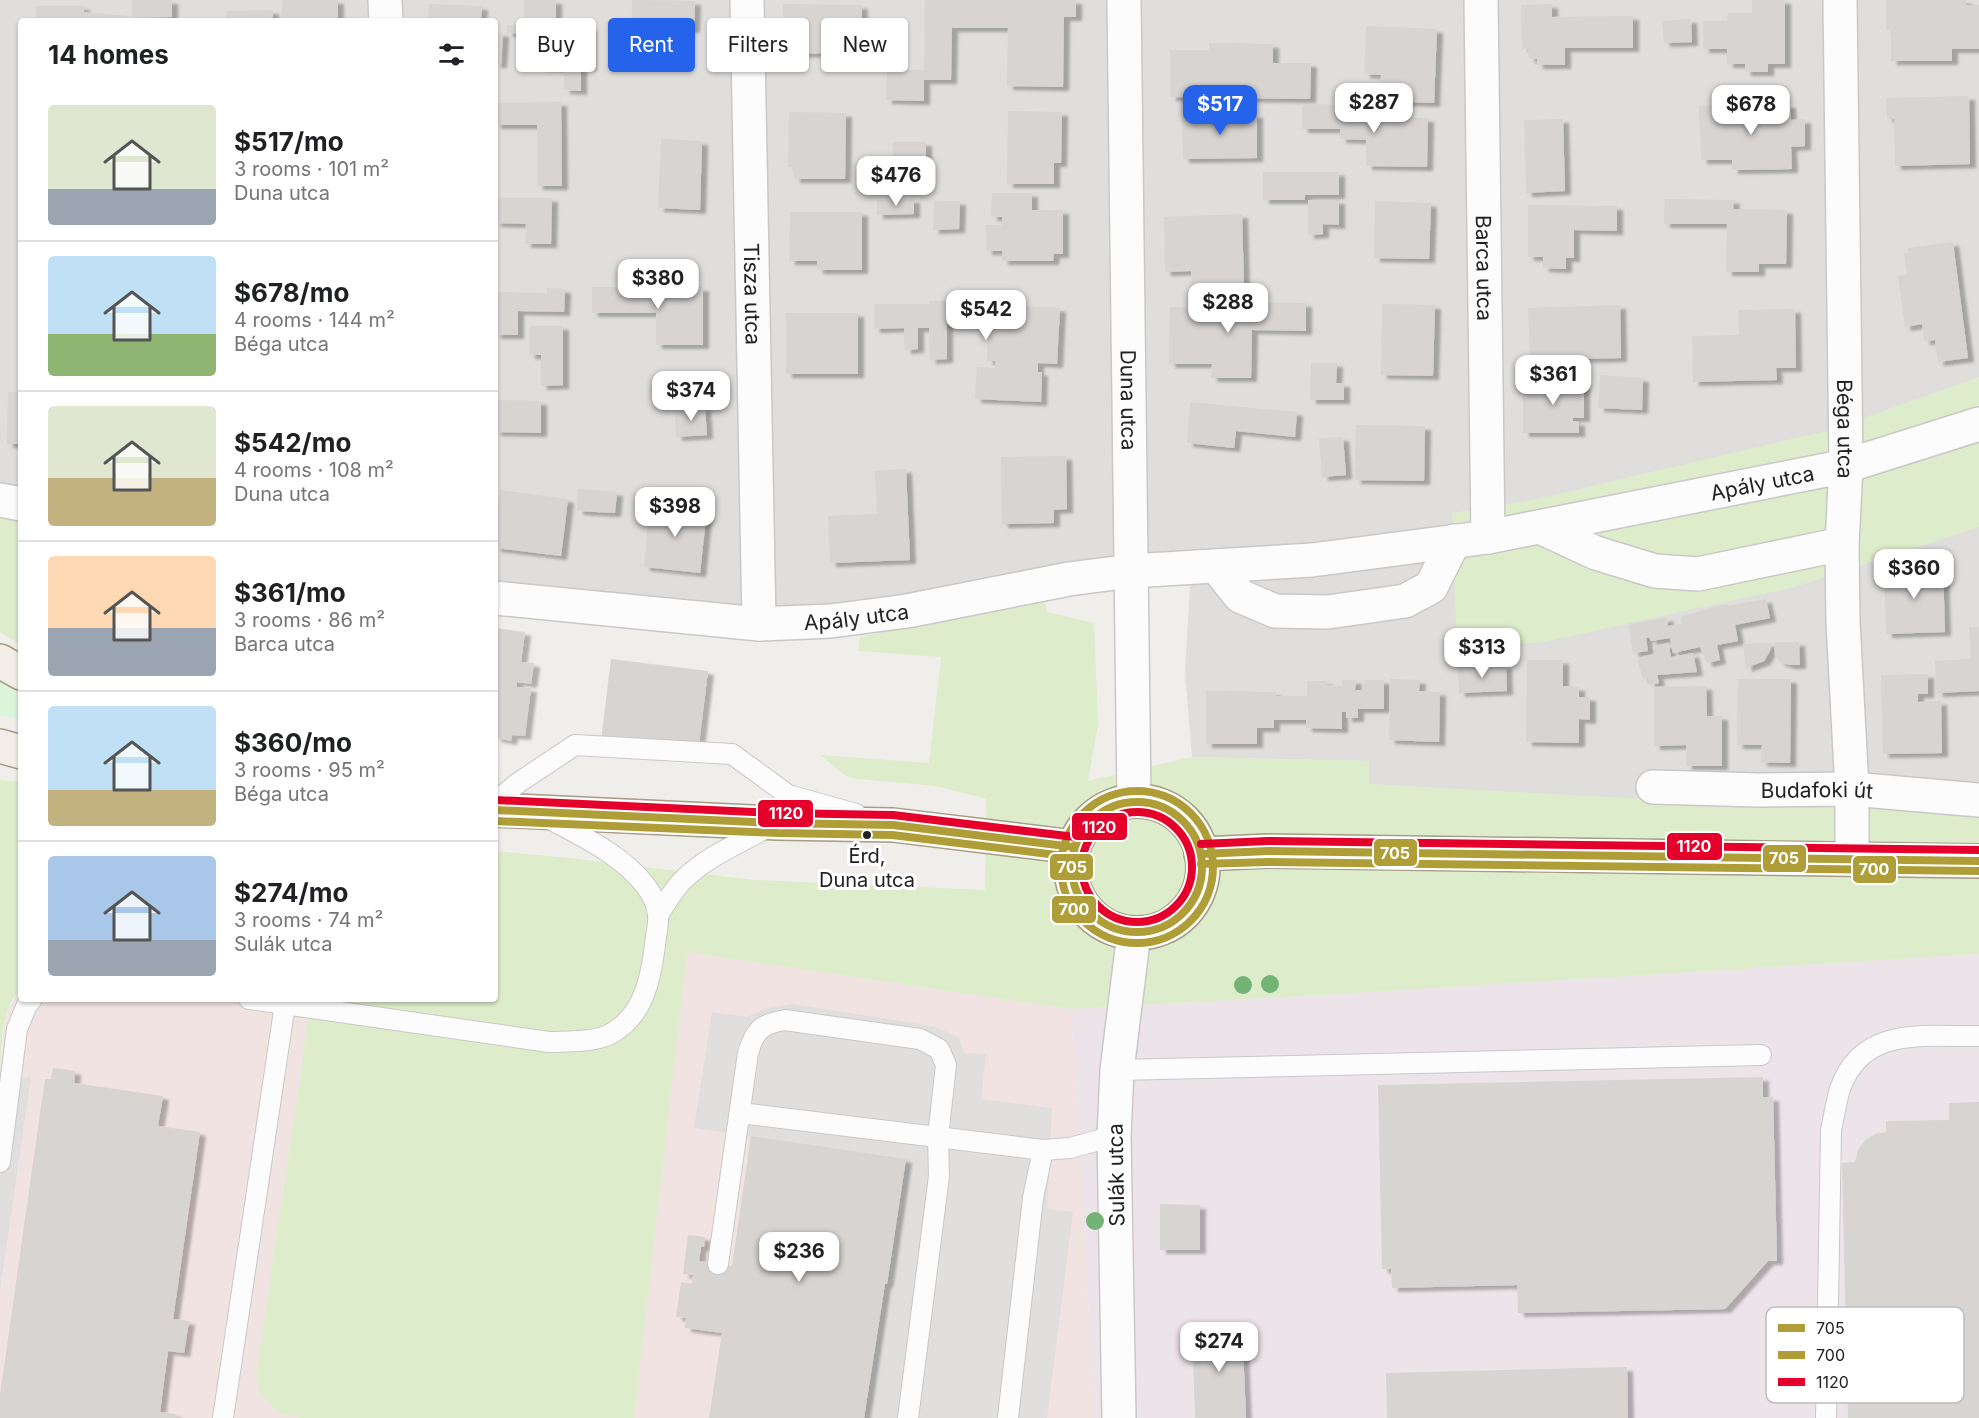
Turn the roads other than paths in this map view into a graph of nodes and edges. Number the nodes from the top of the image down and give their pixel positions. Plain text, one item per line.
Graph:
1 (385, 0) edge
2 (747, 0) edge
3 (1124, 0) edge
4 (1481, 0) edge
5 (1840, 0) edge
6 (386, 18) edge
7 (1979, 424) edge
8 (1846, 466) junction
9 (0, 500) edge
10 (18, 503) edge
11 (1540, 527) junction
12 (1488, 537) junction
13 (1454, 541) junction
14 (1842, 544) junction
15 (1216, 566) junction
16 (1131, 571) junction
17 (498, 598) edge
18 (759, 624) junction
19 (0, 661) edge
20 (18, 671) edge
21 (0, 746) edge
22 (18, 751) edge
23 (0, 760) edge
24 (18, 762) edge
25 (1653, 787) dead end
26 (1852, 789) junction
27 (498, 800) edge
28 (1979, 800) edge
29 (1134, 801) junction
30 (498, 810) edge
31 (540, 813) junction
32 (777, 823) junction
33 (893, 825) junction
34 (1074, 847) junction
35 (1201, 854) junction
36 (1852, 858) junction
37 (1979, 861) edge
38 (658, 915) junction
39 (1134, 933) junction
40 (30, 1002) edge
41 (271, 1002) edge
42 (285, 1004) junction
43 (1979, 1036) edge
44 (1761, 1055) dead end
45 (1117, 1070) junction
46 (740, 1113) junction
47 (2, 1132) edge
48 (1114, 1136) junction
49 (938, 1137) junction
50 (1043, 1150) junction
51 (0, 1162) edge
52 (718, 1264) dead end
53 (1828, 1307) edge
54 (1826, 1403) edge
55 (222, 1418) edge
56 (908, 1418) edge
57 (1008, 1418) edge
58 (1119, 1418) edge
59 (1826, 1418) edge

1 - 6 street
2 - 18 street, Tisza utca
3 - 16 street, Duna utca
4 - 12 street, Barca utca
5 - 8 street, Béga utca
7 - 8 street, Apály utca
8 - 11 street, Apály utca
8 - 14 street, Béga utca
9 - 10 street
11 - 12 street, Apály utca
11 - 14 street
12 - 13 street, Apály utca
13 - 15 street, Apály utca
13 - 15 street
14 - 26 street, Béga utca
15 - 16 street, Apály utca
16 - 18 street, Apály utca
16 - 29 street, Duna utca
17 - 18 street, Apály utca
19 - 20 main road
21 - 22 main road
23 - 24 main road
25 - 26 street, Budafoki út
26 - 28 street, Budafoki út
26 - 36 street, Béga utca
27 - 33 lane
29 - 34 main road
29 - 35 main road
30 - 31 main road
31 - 32 main road
31 - 38 lane
32 - 33 main road
32 - 38 lane
33 - 34 main road
34 - 39 main road
35 - 36 main road
35 - 39 main road
36 - 37 main road
38 - 42 lane
39 - 45 street, Sulák utca
40 - 47 lane
41 - 42 lane
42 - 55 lane
43 - 53 lane
44 - 45 lane
45 - 48 street, Sulák utca
46 - 49 lane
46 - 49 lane
46 - 52 lane
47 - 51 lane
48 - 50 lane
48 - 58 street, Sulák utca
49 - 50 lane
49 - 56 lane
50 - 57 lane
54 - 59 lane

